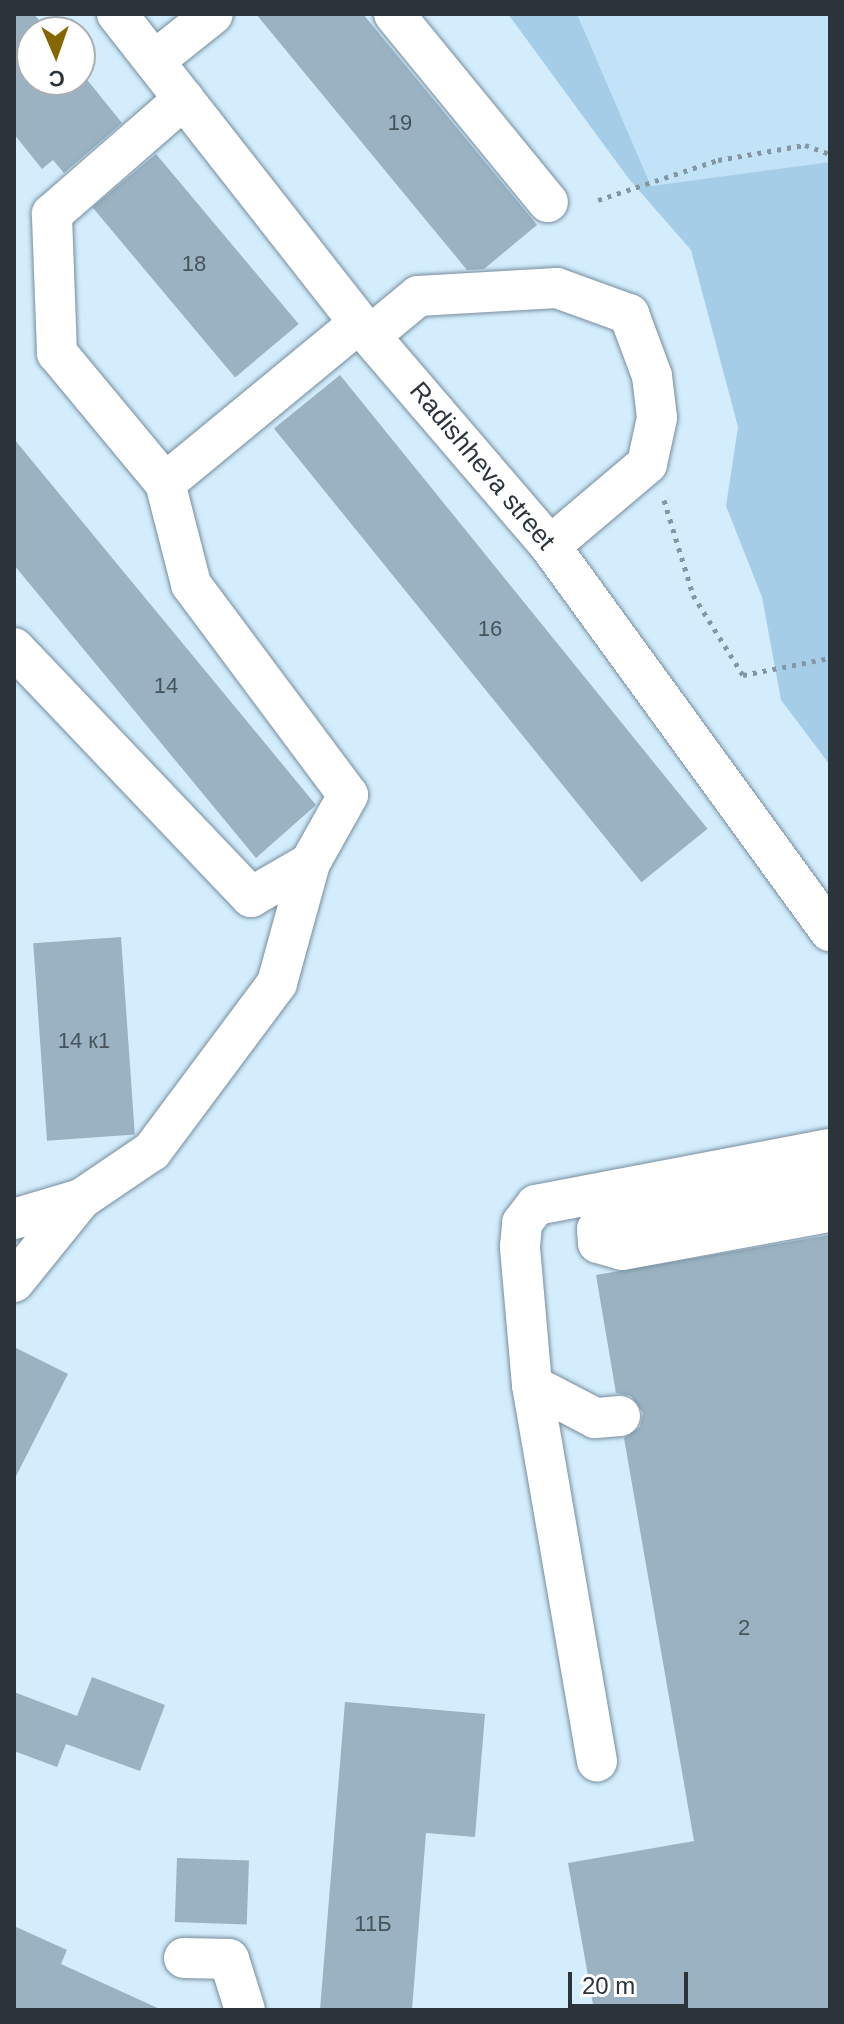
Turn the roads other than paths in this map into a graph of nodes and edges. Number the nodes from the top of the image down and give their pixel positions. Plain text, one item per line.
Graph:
1 (117, 14) edge
2 (213, 14) edge
3 (394, 14) edge
4 (154, 61) junction
5 (184, 99) junction
6 (548, 202) dead end
7 (365, 329) junction
8 (165, 483) junction
9 (550, 546) junction
10 (14, 648) edge
11 (310, 863) junction
12 (830, 931) edge
13 (830, 1149) edge
14 (830, 1178) edge
15 (81, 1199) junction
16 (830, 1212) edge
17 (14, 1219) edge
18 (14, 1282) edge
19 (532, 1385) junction
20 (620, 1416) dead end
21 (597, 1761) dead end
22 (184, 1958) dead end
23 (245, 2010) edge

1 - 4 street, Radishheva street
2 - 4 street
3 - 6 street
4 - 5 street, Radishheva street
5 - 7 street, Radishheva street
5 - 8 street
7 - 8 street
7 - 9 street, Radishheva street
7 - 9 street
8 - 11 street
9 - 12 street, Radishheva street
10 - 11 street
11 - 15 street
13 - 19 street
14 - 16 street
15 - 17 street
15 - 18 street
19 - 20 street
19 - 21 street
22 - 23 street

